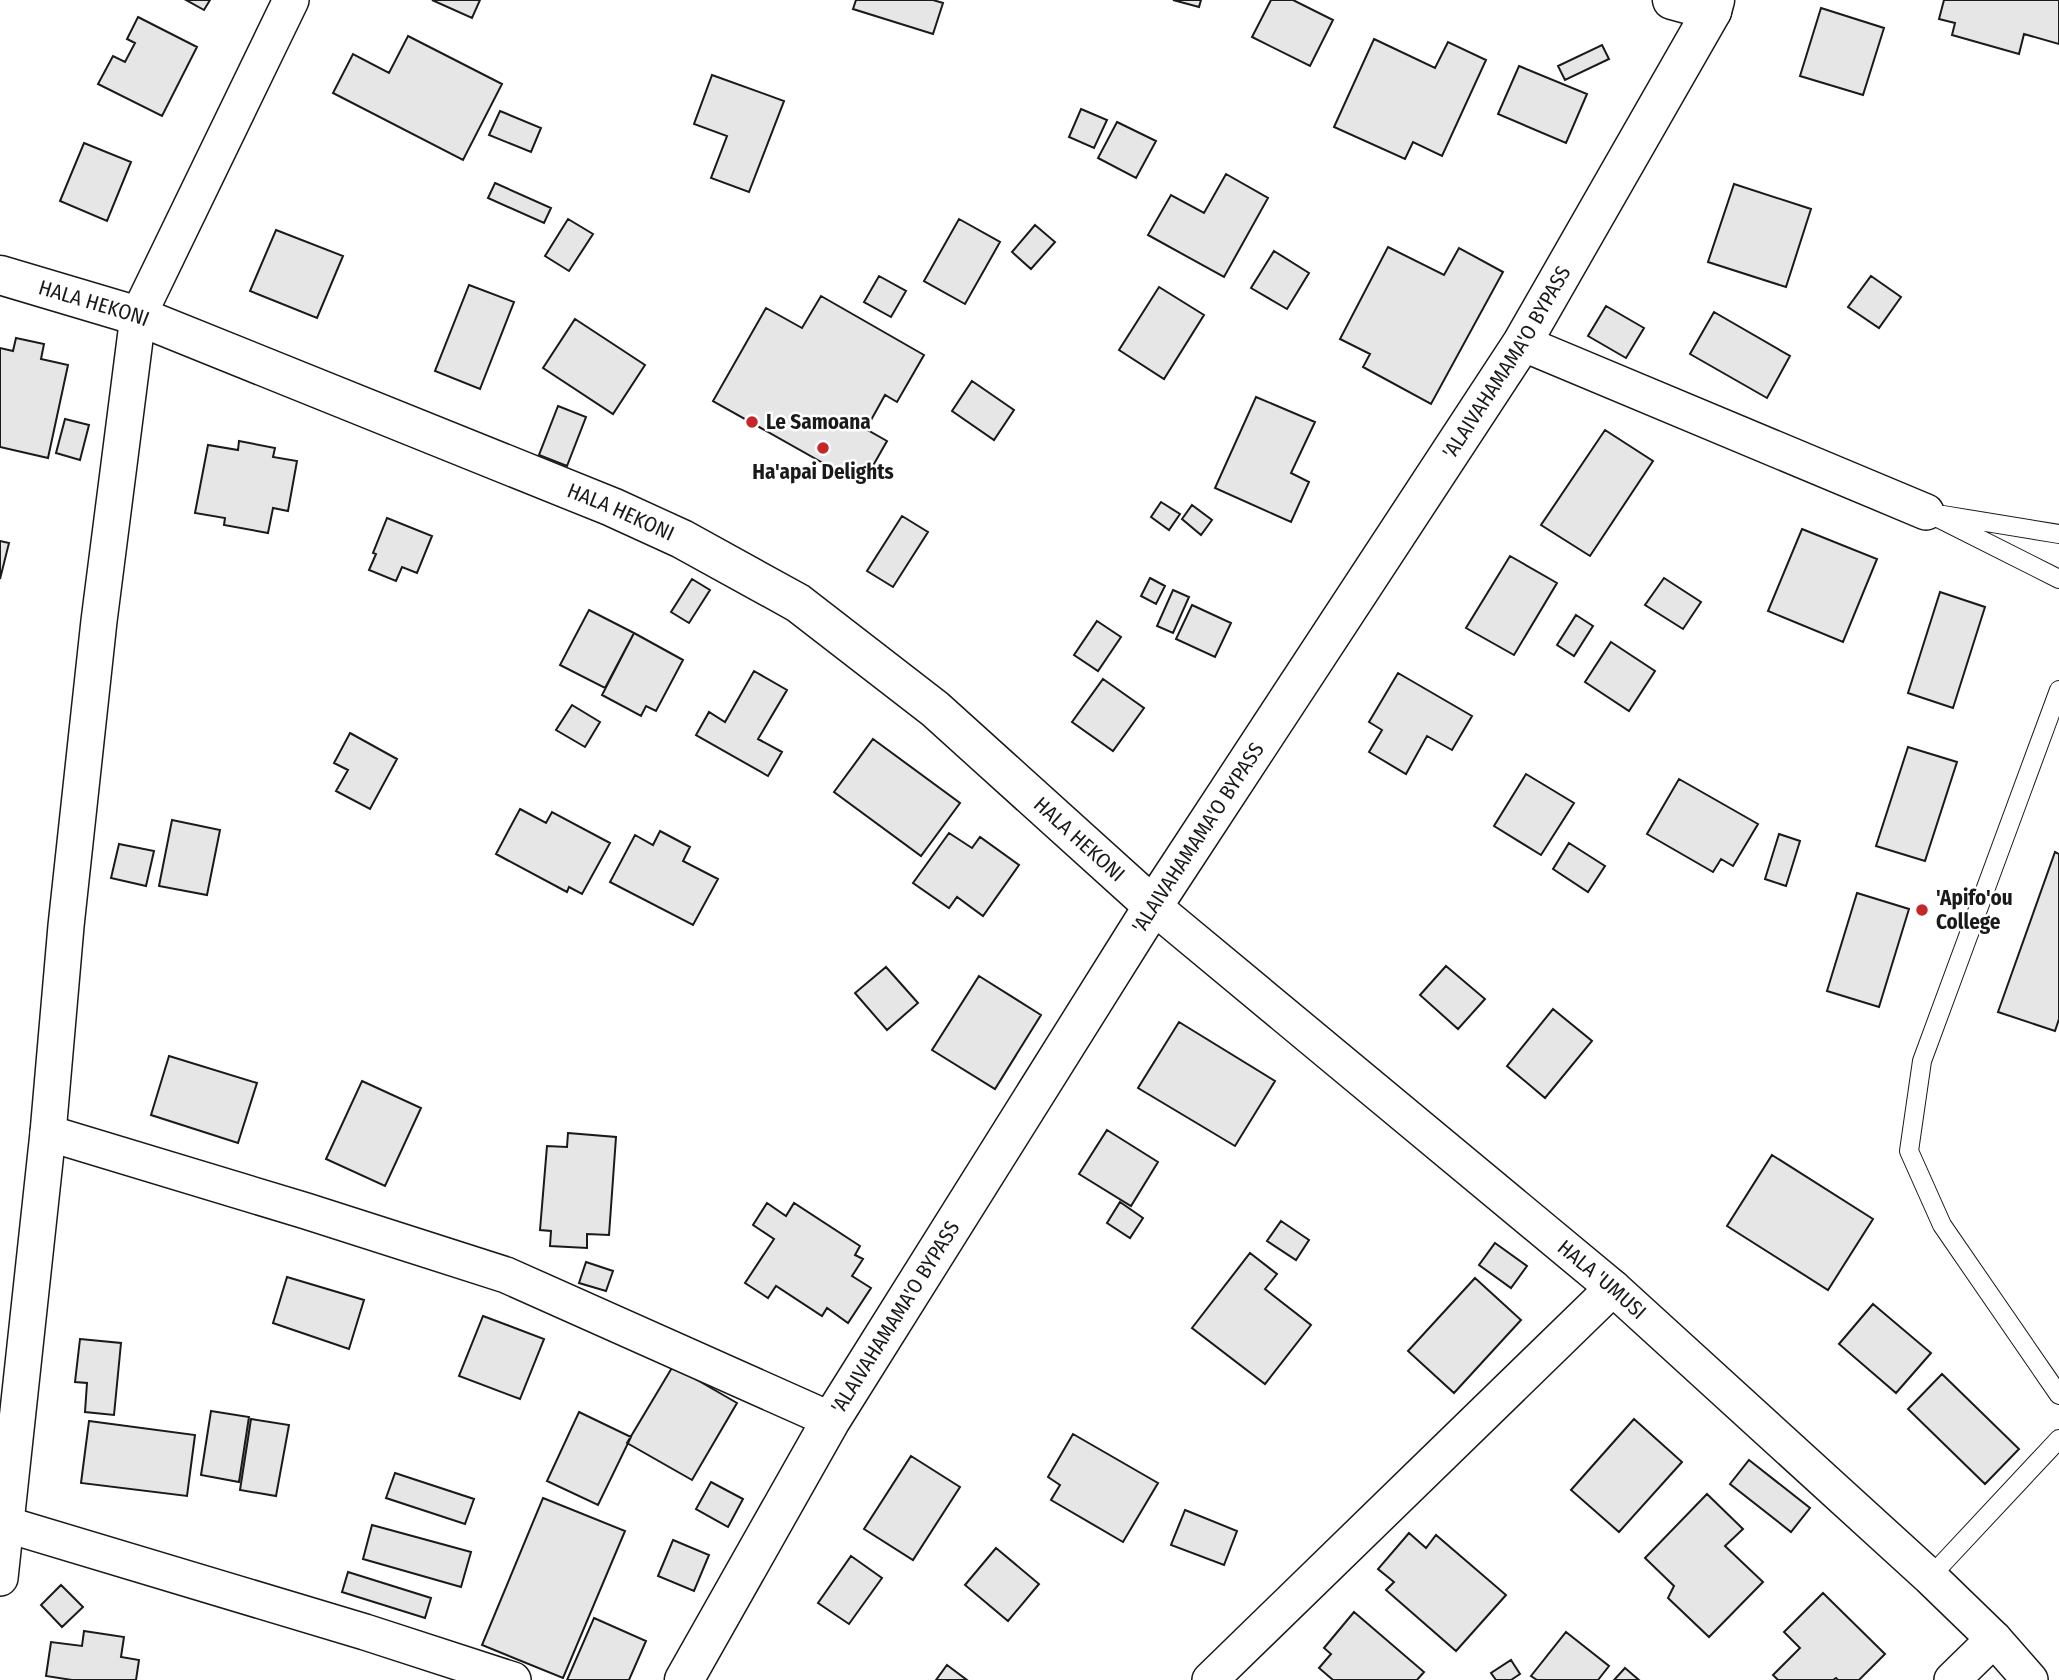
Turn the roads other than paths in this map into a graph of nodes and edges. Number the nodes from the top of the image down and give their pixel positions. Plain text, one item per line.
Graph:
1 (291, 0) edge
2 (1672, 0) edge
3 (1714, 6) edge
4 (0, 275) edge
5 (138, 316) junction
6 (1522, 344) junction
7 (1926, 512) junction
8 (2059, 534) edge
9 (2059, 579) edge
10 (2059, 690) edge
11 (1153, 906) junction
12 (48, 1133) junction
13 (1613, 1288) junction
14 (2059, 1395) edge
15 (831, 1420) junction
16 (2059, 1439) edge
17 (5, 1524) junction
18 (1930, 1577) junction
19 (0, 1578) edge
20 (1994, 1639) junction
21 (513, 1680) edge
22 (684, 1680) edge
23 (1210, 1680) edge
24 (1952, 1680) edge
25 (2030, 1680) edge

1 - 5 street
2 - 3 main road
3 - 6 main road, 'ALAIVAHAMAMA'O BYPASS
4 - 5 main road, HALA HEKONI
5 - 11 main road, HALA HEKONI
5 - 12 street
6 - 7 street
6 - 11 main road, 'ALAIVAHAMAMA'O BYPASS
7 - 8 lane
7 - 9 lane
10 - 14 lane
11 - 13 street, HALA 'UMUSI
11 - 15 main road, 'ALAIVAHAMAMA'O BYPASS
12 - 15 street
12 - 17 street
13 - 18 street, HALA 'UMUSI
13 - 23 street
15 - 22 main road, 'ALAIVAHAMAMA'O BYPASS
16 - 18 lane
17 - 19 street
17 - 21 street
18 - 20 street, HALA 'UMUSI
20 - 24 street
20 - 25 street, HALA 'UMUSI

